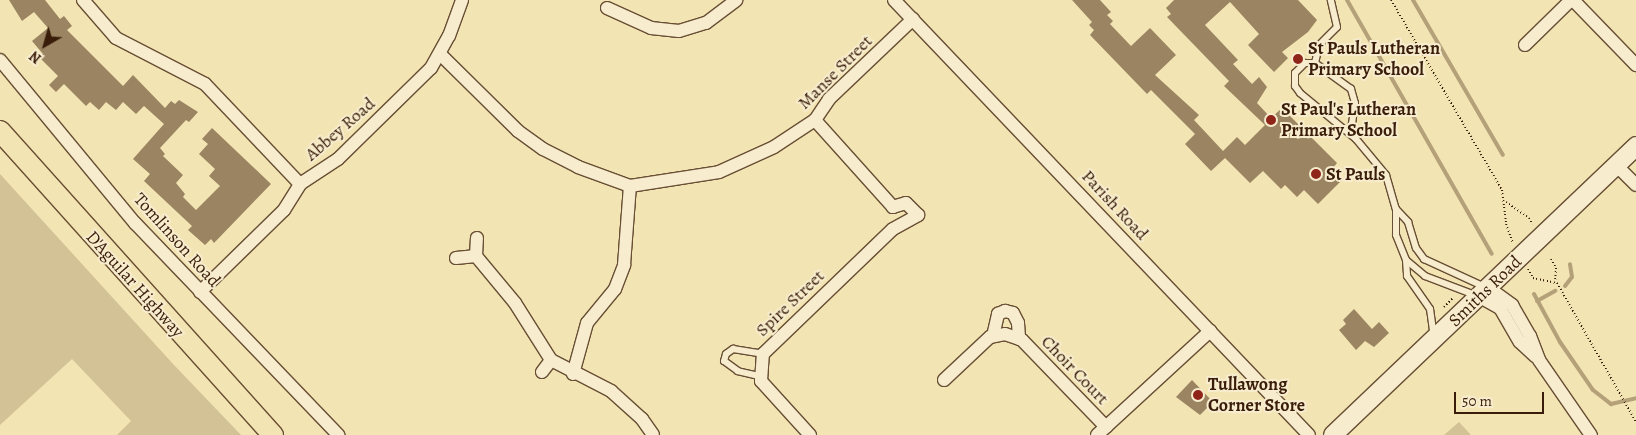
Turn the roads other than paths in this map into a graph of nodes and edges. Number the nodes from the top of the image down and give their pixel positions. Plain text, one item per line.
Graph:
1 (82, 0) edge
2 (462, 0) edge
3 (736, 0) edge
4 (894, 0) edge
5 (1331, 0) edge
6 (1572, 0) edge
7 (607, 8) dead end
8 (913, 20) junction
9 (1525, 45) dead end
10 (440, 54) junction
11 (0, 60) edge
12 (1315, 63) junction
13 (1636, 66) edge
14 (815, 120) junction
15 (0, 131) edge
16 (1356, 139) junction
17 (1636, 146) edge
18 (0, 148) edge
19 (1616, 165) junction
20 (300, 184) junction
21 (1636, 185) edge
22 (630, 186) junction
23 (893, 207) junction
24 (1396, 209) junction
25 (893, 229) junction
26 (477, 238) dead end
27 (476, 256) junction
28 (456, 258) dead end
29 (1406, 260) junction
30 (200, 292) junction
31 (1484, 293) junction
32 (1210, 332) junction
33 (993, 336) junction
34 (1019, 339) junction
35 (1434, 340) junction
36 (763, 354) junction
37 (551, 360) junction
38 (542, 372) dead end
39 (573, 374) junction
40 (759, 376) junction
41 (944, 380) dead end
42 (1102, 431) edge
43 (1335, 434) edge
44 (260, 435) edge
45 (273, 435) edge
46 (338, 435) edge
47 (654, 435) edge
48 (810, 435) edge
49 (1308, 435) edge
50 (1591, 435) edge

1 - 20 street
2 - 10 street, Abbey Road
3 - 7 street
4 - 8 street, Parish Road
5 - 12 lane
6 - 9 street
6 - 13 street
8 - 14 street, Manse Street
8 - 32 street, Parish Road
10 - 20 street, Abbey Road
10 - 22 street, Manse Street
11 - 30 street, Tomlinson Road
12 - 16 lane
12 - 16 lane
14 - 22 street, Manse Street
14 - 23 street
15 - 45 highway, D'Aguilar Highway
16 - 24 lane
17 - 19 main road, Smiths Road
18 - 44 highway, D'Aguilar Highway
19 - 21 street
19 - 31 main road, Smiths Road
20 - 30 street, Abbey Road
22 - 39 street
23 - 25 street
23 - 25 street, Spire Street
24 - 29 lane
24 - 31 lane
25 - 36 street, Spire Street
26 - 27 street
27 - 28 street
27 - 37 street
29 - 31 lane
29 - 35 lane
30 - 46 street, Tomlinson Road
31 - 35 main road, Smiths Road
31 - 50 street
32 - 42 street
32 - 49 street, Parish Road
33 - 34 street, Choir Court
33 - 34 street, Choir Court
33 - 41 street
34 - 42 street, Choir Court
35 - 43 main road, Smiths Road
36 - 40 street, Spire Street
36 - 40 lane
37 - 38 street
37 - 39 street
39 - 47 street
40 - 48 street

